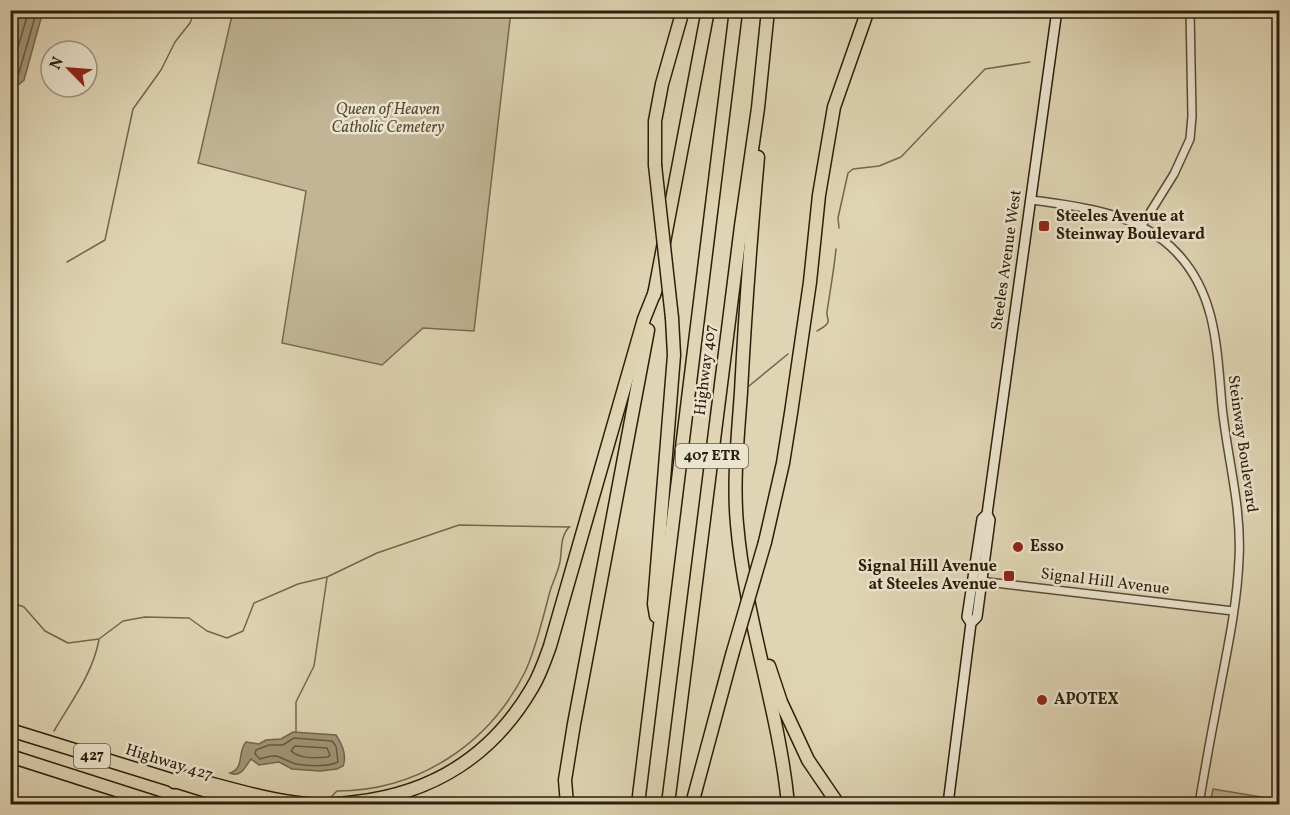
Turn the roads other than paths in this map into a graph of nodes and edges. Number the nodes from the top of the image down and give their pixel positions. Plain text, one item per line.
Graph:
1 (683, 10) edge
2 (708, 10) edge
3 (736, 10) edge
4 (768, 10) edge
5 (868, 10) edge
6 (1057, 10) edge
7 (1190, 10) edge
8 (758, 108) junction
9 (1032, 200) junction
10 (1141, 227) junction
11 (656, 289) junction
12 (978, 580) junction
13 (1233, 610) junction
14 (658, 634) junction
15 (756, 638) junction
16 (10, 730) edge
17 (10, 756) edge
18 (174, 782) junction
19 (160, 804) edge
20 (249, 804) edge
21 (567, 804) edge
22 (638, 804) edge
23 (668, 804) edge
24 (692, 804) edge
25 (789, 804) edge
26 (838, 804) edge
27 (948, 804) edge
28 (1199, 804) edge

1 - 14 highway, bridge
2 - 11 highway
3 - 14 highway, Highway 407 / 407 ETR
4 - 8 highway, Highway 407 / 407 ETR
5 - 24 highway, bridge
6 - 9 main road, Steeles Avenue West
7 - 10 street
8 - 15 highway
8 - 23 highway, Highway 407 / 407 ETR
9 - 10 street, Steinway Boulevard
9 - 12 main road, Steeles Avenue West
10 - 13 street, Steinway Boulevard
11 - 18 highway
11 - 21 highway
12 - 13 street, Signal Hill Avenue
12 - 27 main road, Steeles Avenue West
13 - 28 street, Steinway Boulevard
14 - 22 highway, Highway 407 / 407 ETR
15 - 25 highway
15 - 26 highway
16 - 18 highway, Highway 427 / 427
17 - 19 highway, 427
18 - 20 highway, Highway 427 / 427

